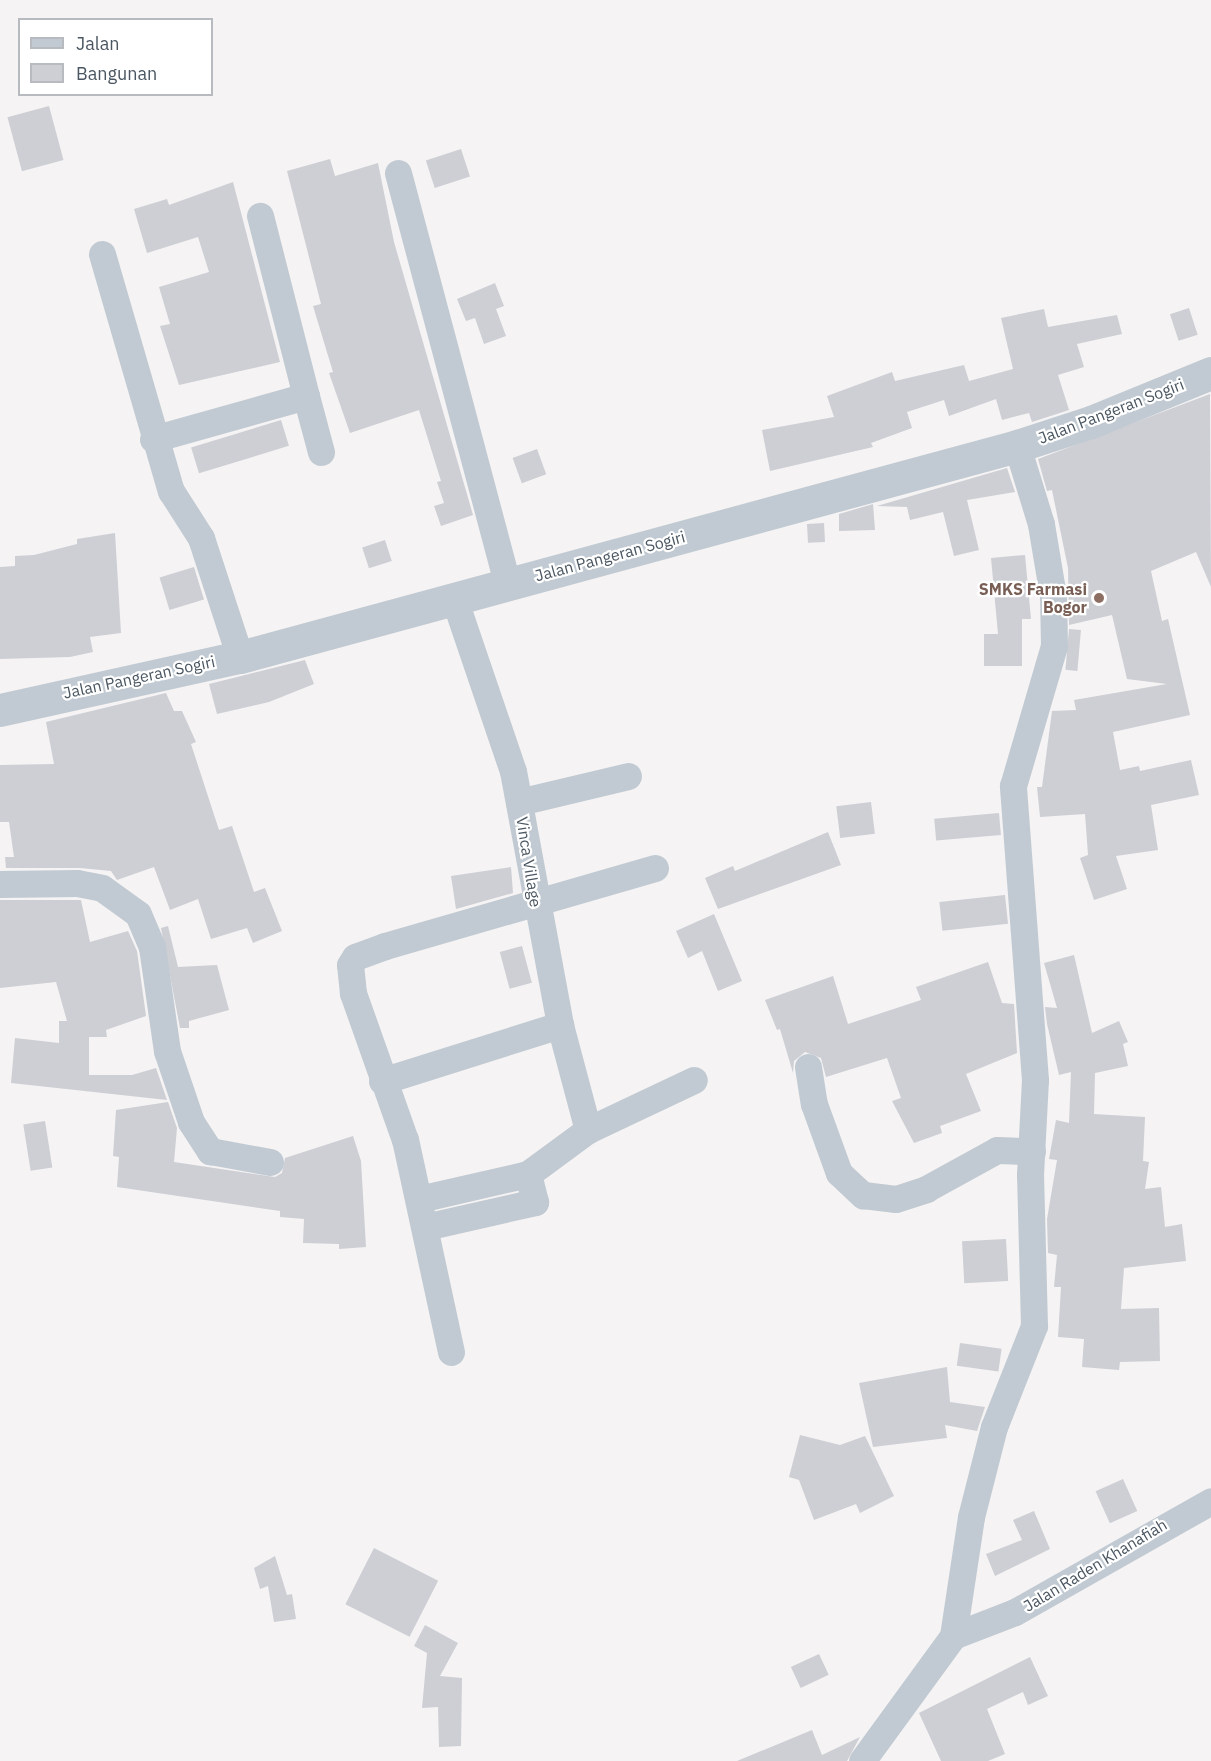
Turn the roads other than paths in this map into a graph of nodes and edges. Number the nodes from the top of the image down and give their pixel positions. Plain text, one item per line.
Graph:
1 (398, 174) dead end
2 (260, 216) dead end
3 (102, 254) dead end
4 (1211, 373) edge
5 (306, 396) junction
6 (153, 439) junction
7 (1017, 446) junction
8 (321, 452) dead end
9 (507, 584) junction
10 (454, 598) junction
11 (240, 657) junction
12 (0, 710) edge
13 (628, 776) dead end
14 (519, 802) junction
15 (655, 868) dead end
16 (0, 884) edge
17 (536, 904) junction
18 (560, 1025) junction
19 (808, 1067) dead end
20 (693, 1080) dead end
21 (382, 1081) junction
22 (588, 1130) junction
23 (1032, 1151) junction
24 (270, 1162) dead end
25 (528, 1174) junction
26 (419, 1199) junction
27 (425, 1227) junction
28 (451, 1352) dead end
29 (1211, 1501) edge
30 (953, 1636) junction
31 (862, 1761) edge

1 - 9 street
2 - 5 street
3 - 6 street
4 - 7 street, Jalan Pangeran Sogiri
5 - 6 street
5 - 8 street
6 - 11 street
7 - 9 street, Jalan Pangeran Sogiri
7 - 23 street
9 - 10 street, Jalan Pangeran Sogiri
10 - 11 street, Jalan Pangeran Sogiri
10 - 14 street, Vinca Village
11 - 12 street, Jalan Pangeran Sogiri
13 - 14 street
14 - 17 street, Vinca Village
15 - 17 street
16 - 24 street
17 - 18 street, Vinca Village
17 - 21 street
18 - 21 street
18 - 22 street, Vinca Village
19 - 23 street
20 - 22 street
21 - 26 street
22 - 25 street
23 - 30 street
25 - 26 street
25 - 27 street
26 - 27 street
27 - 28 street
29 - 30 street, Jalan Raden Khanafiah
30 - 31 street

